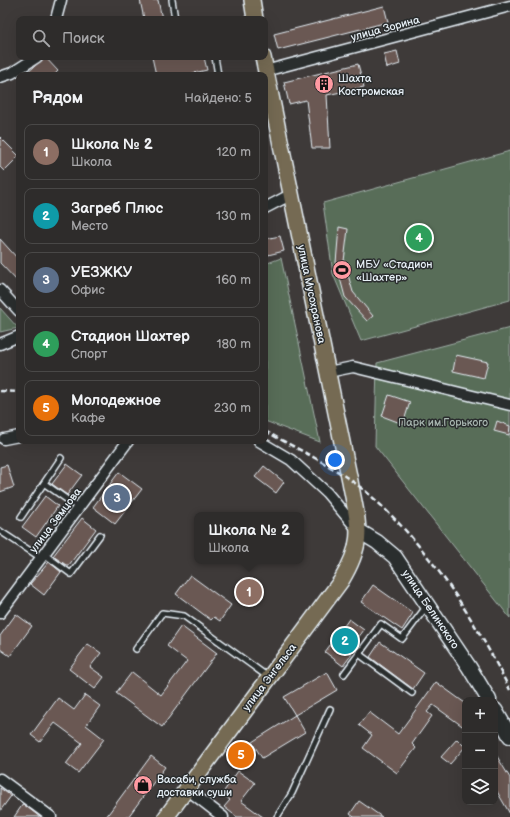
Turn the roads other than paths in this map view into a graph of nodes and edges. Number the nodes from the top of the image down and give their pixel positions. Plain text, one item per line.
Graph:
1 (61, 0) edge
2 (172, 0) edge
3 (252, 0) edge
4 (510, 6) edge
5 (57, 16) edge
6 (175, 16) edge
7 (255, 16) edge
8 (32, 60) edge
9 (216, 60) edge
10 (264, 64) edge
11 (218, 72) edge
12 (0, 77) edge
13 (268, 84) edge
14 (290, 195) junction
15 (268, 206) edge
16 (0, 290) edge
17 (16, 308) edge
18 (16, 337) edge
19 (0, 344) edge
20 (328, 372) junction
21 (510, 405) edge
22 (16, 437) edge
23 (4, 439) dead end
24 (126, 444) edge
25 (264, 444) edge
26 (61, 458) dead end
27 (45, 484) junction
28 (79, 508) junction
29 (21, 517) dead end
30 (0, 531) edge
31 (359, 531) junction
32 (100, 534) dead end
33 (43, 556) junction
34 (428, 605) junction
35 (0, 613) edge
36 (136, 648) dead end
37 (359, 654) junction
38 (344, 674) dead end
39 (269, 677) junction
40 (412, 693) dead end
41 (487, 697) edge
42 (330, 709) dead end
43 (498, 715) edge
44 (510, 736) edge
45 (0, 779) edge
46 (187, 789) junction
47 (51, 817) edge
48 (166, 817) edge
49 (222, 817) edge
50 (277, 817) edge

1 - 5 street
2 - 6 lane
3 - 7 main road
4 - 10 street, улица Зорина
8 - 12 street
9 - 11 lane
13 - 14 main road, улица Мусохранова
14 - 15 street
14 - 20 main road, улица Мусохранова
16 - 17 street
18 - 19 street
20 - 21 street
20 - 31 main road, улица Мусохранова
22 - 23 street
24 - 28 street, улица Земцова
25 - 31 street
26 - 27 lane
27 - 28 lane
27 - 29 lane
28 - 33 street, улица Земцова
30 - 33 lane
31 - 34 street, улица Белинского
31 - 39 main road, улица Энгельса
32 - 33 lane
33 - 35 street, улица Земцова
34 - 37 lane
34 - 41 street, улица Белинского
36 - 39 lane
37 - 38 lane
37 - 40 lane
39 - 46 main road, улица Энгельса
42 - 50 lane
43 - 44 street
45 - 47 street
46 - 48 main road, улица Энгельса
46 - 49 street

